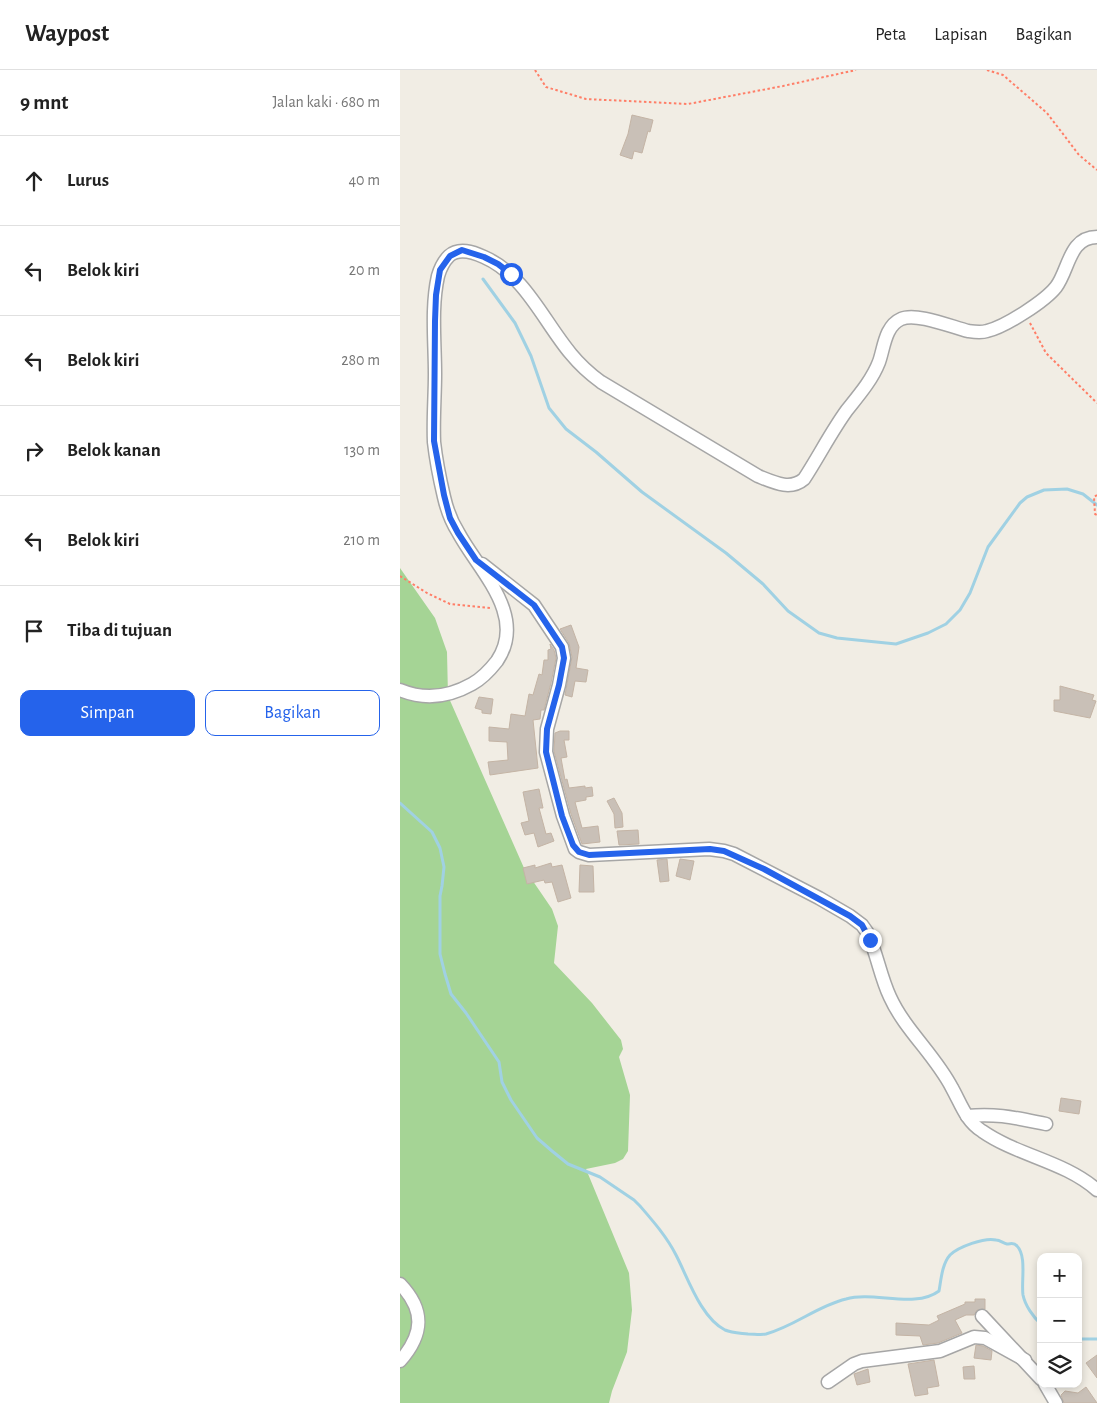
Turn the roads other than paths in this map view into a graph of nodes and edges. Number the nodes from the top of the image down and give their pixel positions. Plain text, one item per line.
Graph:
1 (1097, 236) edge
2 (476, 560) junction
3 (400, 690) edge
4 (966, 1116) junction
5 (1046, 1124) dead end
6 (1097, 1190) edge
7 (400, 1284) edge
8 (982, 1316) dead end
9 (1025, 1360) junction
10 (400, 1361) edge
11 (1037, 1374) edge
12 (828, 1382) dead end
13 (1047, 1388) edge
14 (1056, 1403) edge

1 - 2 street
2 - 3 street
2 - 4 street
4 - 5 street
4 - 6 street
7 - 10 street
8 - 9 street
9 - 11 street
9 - 12 street
13 - 14 street

